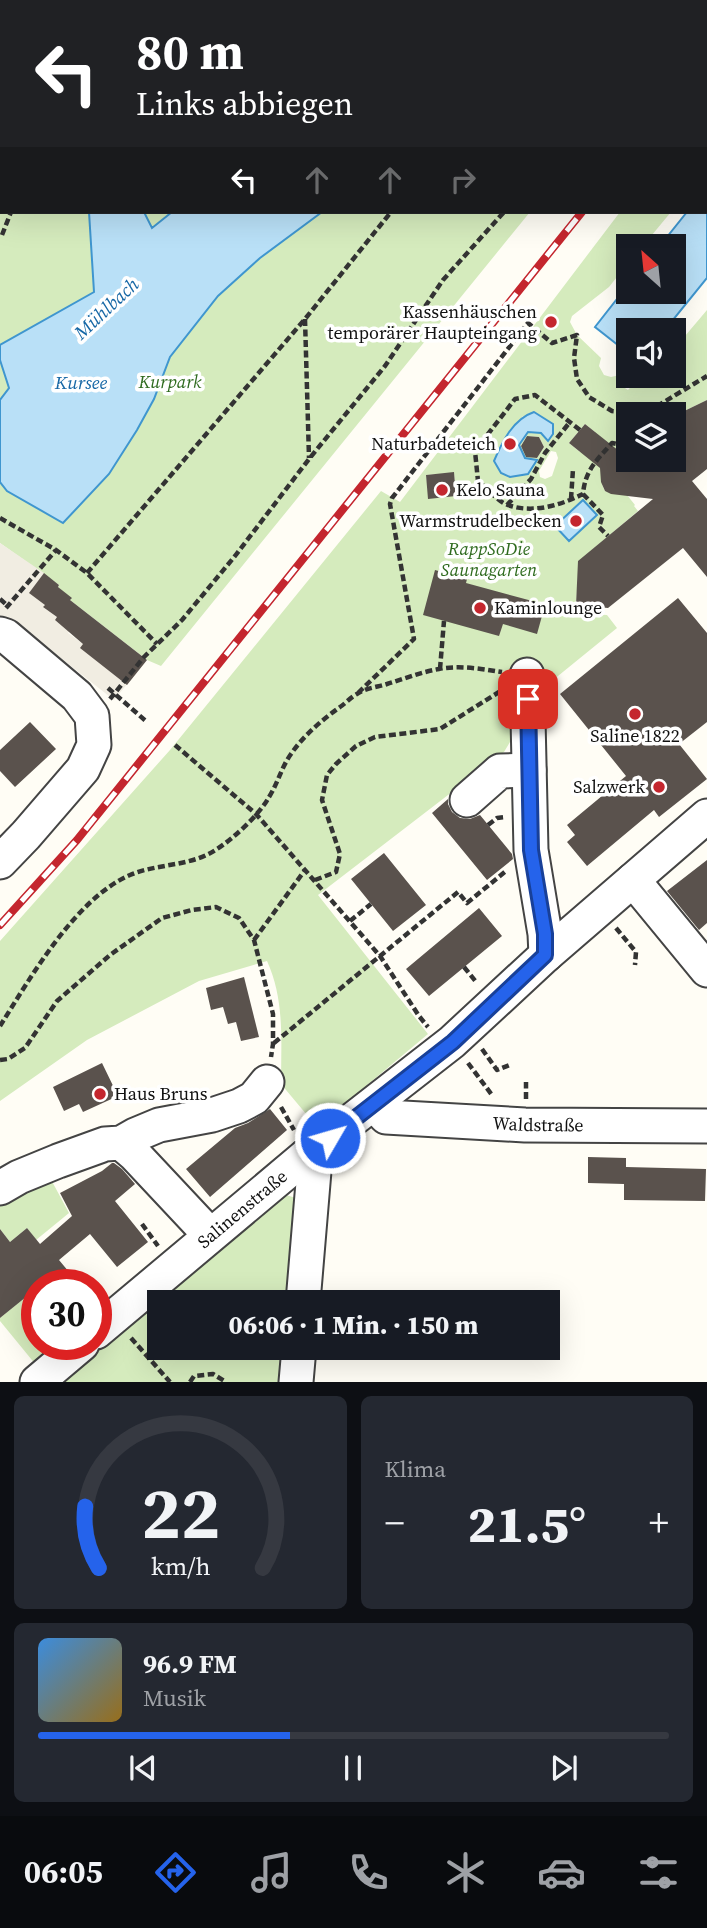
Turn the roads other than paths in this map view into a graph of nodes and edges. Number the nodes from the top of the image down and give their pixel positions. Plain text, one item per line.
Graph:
1 (0, 634) edge
2 (527, 675) road end
3 (529, 770) junction
4 (467, 800) dead end
5 (707, 816) edge
6 (0, 862) edge
7 (633, 880) junction
8 (545, 955) junction
9 (707, 970) edge
10 (267, 1082) road end
11 (374, 1104) junction
12 (707, 1126) edge
13 (121, 1143) junction
14 (307, 1155) junction
15 (0, 1188) edge
16 (210, 1235) junction
17 (304, 1290) edge
18 (112, 1319) edge
19 (63, 1360) edge
20 (298, 1360) edge
21 (37, 1382) edge
22 (296, 1382) edge

1 - 6 street
2 - 3 street
3 - 4 street
3 - 8 street
5 - 7 street, Salinenstraße
7 - 8 street, Salinenstraße
7 - 9 street
8 - 11 street, Salinenstraße
10 - 13 street
11 - 12 street, Waldstraße
11 - 14 street, Salinenstraße
13 - 15 street
13 - 16 street
14 - 16 street, Salinenstraße
14 - 17 street
16 - 18 street, Salinenstraße
19 - 21 street
20 - 22 street

